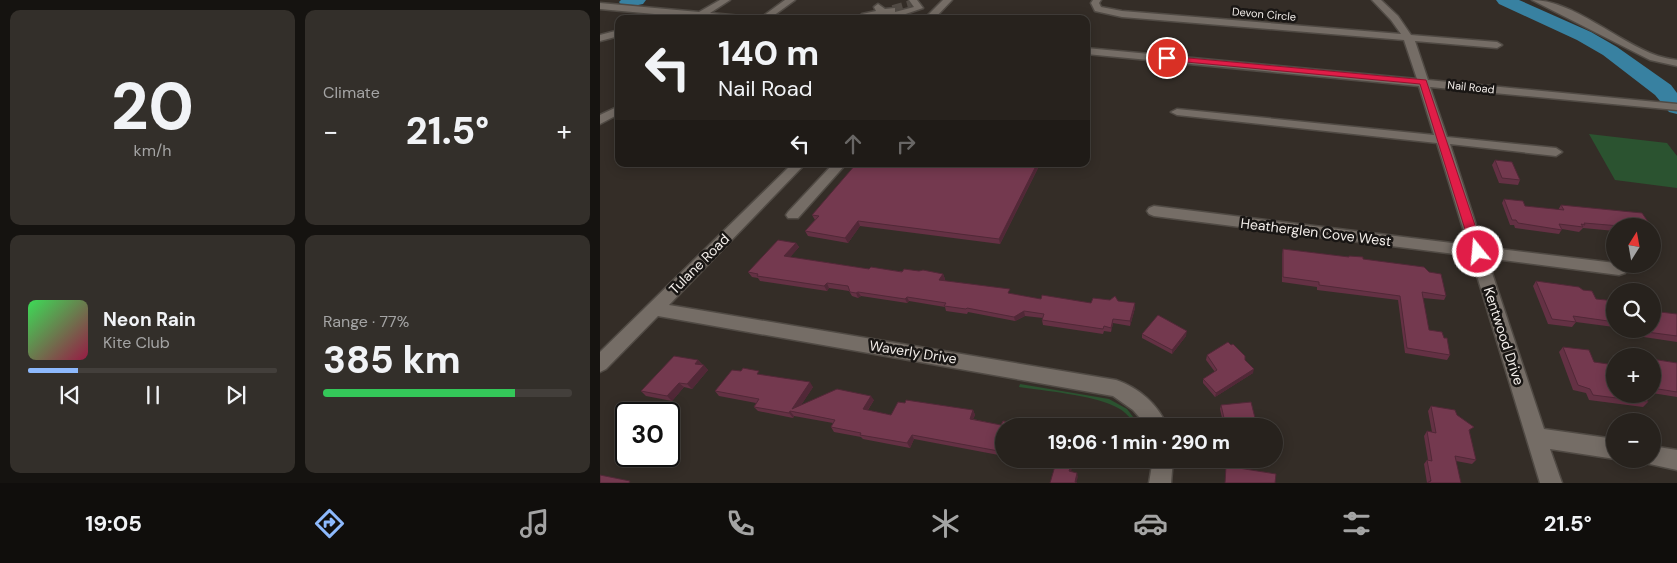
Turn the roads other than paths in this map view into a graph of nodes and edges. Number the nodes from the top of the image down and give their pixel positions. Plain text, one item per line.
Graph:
1 (726, 0) edge
2 (791, 0) edge
3 (948, 0) edge
4 (1097, 0) edge
5 (1376, 0) edge
6 (1536, 0) edge
7 (912, 2) edge
8 (600, 6) edge
9 (649, 10) junction
10 (667, 12) junction
11 (640, 15) edge
12 (662, 15) edge
13 (701, 15) joint
14 (769, 15) edge
15 (868, 15) edge
16 (888, 15) tunnel mouth
17 (895, 15) edge
18 (932, 15) edge
19 (615, 33) edge
20 (1408, 37) junction
21 (600, 38) edge
22 (1496, 44) dead end
23 (1090, 51) edge
24 (1677, 63) edge
25 (1424, 82) junction
26 (1677, 107) edge
27 (615, 111) edge
28 (1177, 112) dead end
29 (600, 120) edge
30 (1442, 140) junction
31 (1556, 152) dead end
32 (796, 167) edge
33 (834, 167) edge
34 (1154, 211) dead end
35 (793, 215) dead end
36 (1478, 252) junction
37 (1606, 267) edge
38 (654, 309) junction
39 (600, 364) edge
40 (1152, 418) edge
41 (1536, 437) junction
42 (1606, 448) edge
43 (1661, 457) edge
44 (1677, 460) edge
45 (1162, 468) edge
46 (1160, 483) edge
47 (1551, 483) edge

1 - 13 street
2 - 14 street
3 - 18 street
4 - 20 street, Devon Circle
5 - 20 street, Kentwood Drive
6 - 24 street
7 - 17 street
8 - 9 street
9 - 10 street
9 - 11 street
10 - 12 street
10 - 13 street
15 - 16 street
19 - 21 street
20 - 22 street
20 - 25 street, Kentwood Drive
23 - 25 street, Nail Road
25 - 26 street, Nail Road
25 - 30 street, Kentwood Drive
27 - 29 street
28 - 30 street
30 - 31 street
30 - 36 street, Kentwood Drive
32 - 38 street, Tulane Road
33 - 35 street
34 - 36 street, Heatherglen Cove West
36 - 37 street, Heatherglen Cove West
36 - 41 street, Kentwood Drive
38 - 39 street, Tulane Road
38 - 40 street, Waverly Drive
41 - 42 street
41 - 47 street, Kentwood Drive
43 - 44 street
45 - 46 street

